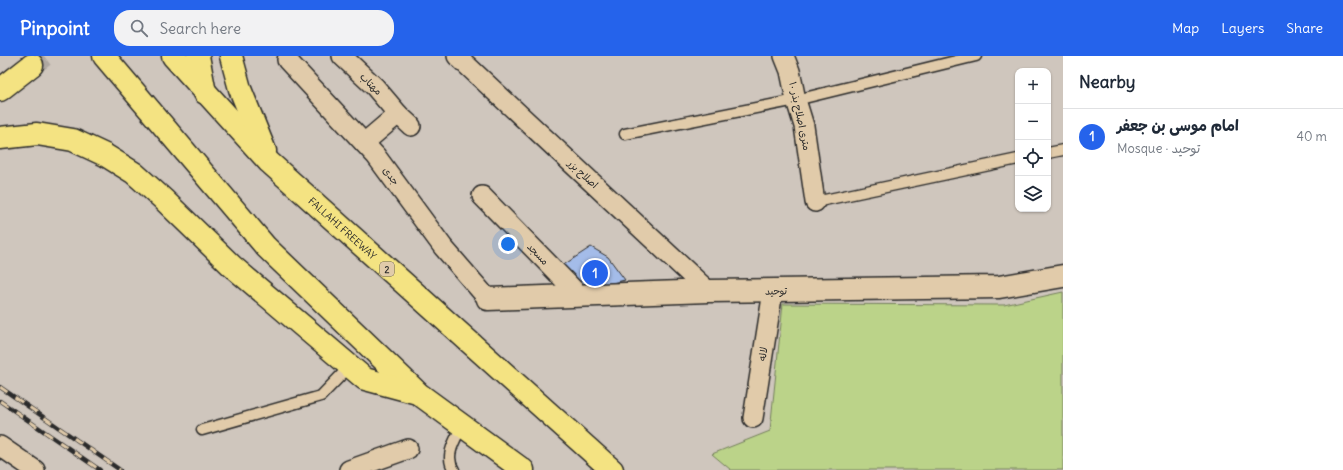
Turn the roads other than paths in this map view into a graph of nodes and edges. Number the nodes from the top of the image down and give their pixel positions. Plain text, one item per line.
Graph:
1 (104, 56) edge
2 (173, 56) edge
3 (198, 56) edge
4 (231, 56) edge
5 (342, 56) edge
6 (457, 56) edge
7 (784, 56) edge
8 (976, 56) edge
9 (287, 60) dead end
10 (32, 65) tunnel mouth
11 (0, 90) edge
12 (205, 94) junction
13 (796, 100) junction
14 (625, 134) dead end
15 (0, 138) edge
16 (364, 143) junction
17 (1063, 150) edge
18 (1051, 152) edge
19 (1015, 160) edge
20 (269, 162) junction
21 (482, 196) dead end
22 (815, 202) joint
23 (1063, 276) edge
24 (708, 291) junction
25 (773, 291) junction
26 (578, 294) junction
27 (488, 299) joint
28 (349, 367) junction
29 (419, 394) junction
30 (753, 418) dead end
31 (462, 426) junction
32 (202, 430) dead end
33 (0, 446) edge
34 (408, 449) dead end
35 (35, 470) edge
36 (349, 470) edge
37 (454, 470) edge
38 (523, 470) edge
39 (612, 470) edge

1 - 29 main road
2 - 12 main road, FALLAHI FREEWAY / 2
3 - 12 main road
4 - 20 main road
5 - 16 street, مهتاب
6 - 24 street, اصلاح بزر
7 - 13 street, ۱۰ متری اصلاح بذر
8 - 13 lane
9 - 16 street, جدی
10 - 11 main road
12 - 20 main road, FALLAHI FREEWAY / 2
13 - 14 lane
13 - 22 street, ۱۰ متری اصلاح بذر
15 - 28 main road
16 - 27 street, جدی
17 - 18 lane
19 - 22 lane
20 - 39 main road, FALLAHI FREEWAY / 2
21 - 26 street, مسجد
23 - 25 street, توحید
24 - 25 street, توحید
24 - 26 street, توحید
25 - 30 street, لاله
26 - 27 street, توحید
28 - 29 main road
28 - 32 lane
29 - 31 main road
31 - 37 lane
31 - 38 main road
33 - 35 street
34 - 36 street

